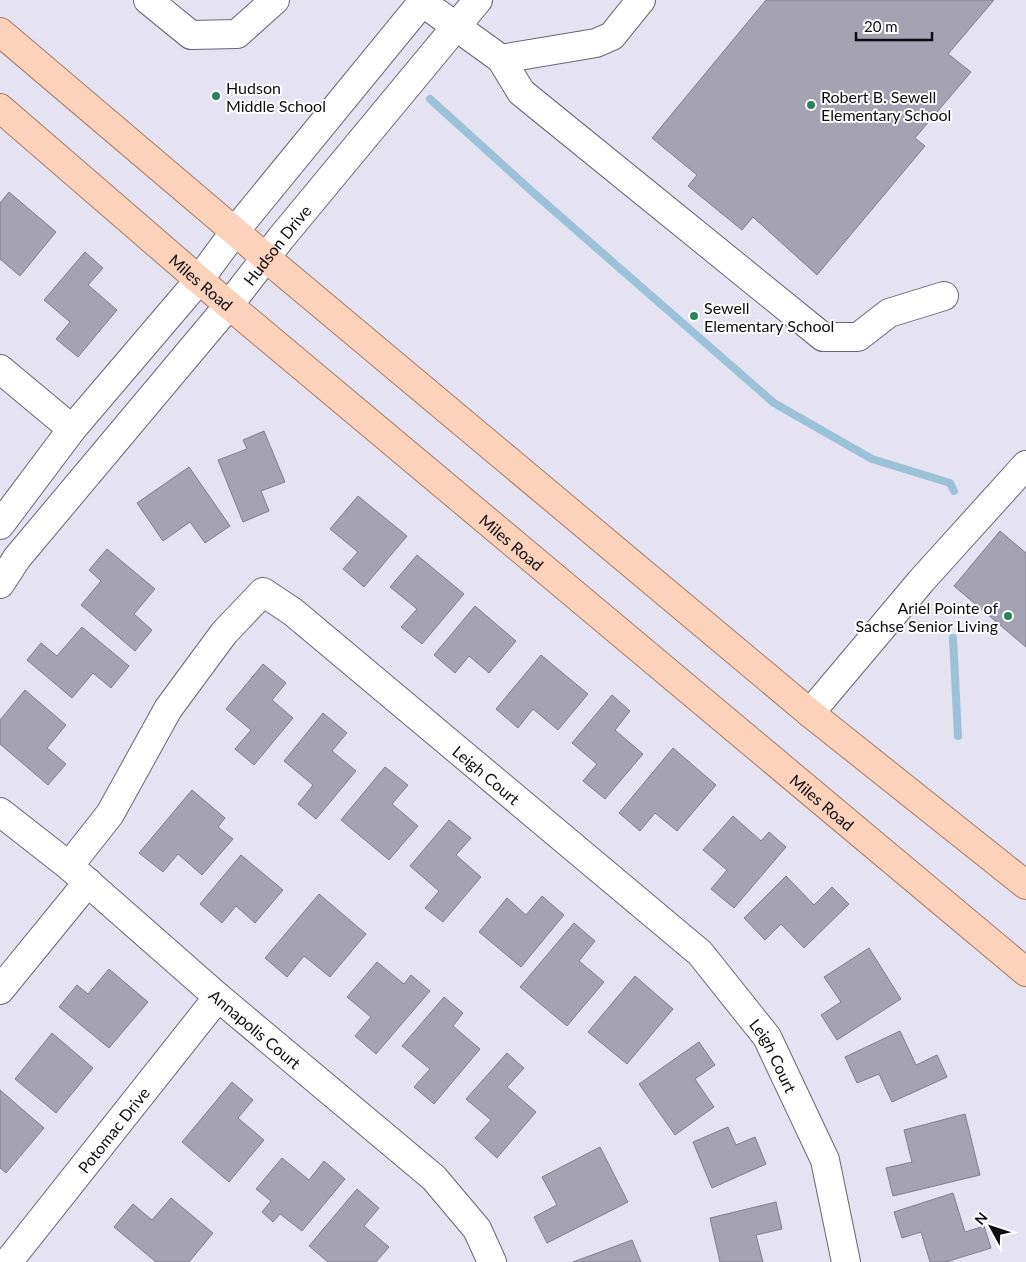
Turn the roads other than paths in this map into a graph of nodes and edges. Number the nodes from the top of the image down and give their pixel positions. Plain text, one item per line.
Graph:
1 (148, 0) edge
2 (275, 0) edge
3 (478, 0) edge
4 (641, 0) edge
5 (423, 1) edge
6 (456, 27) junction
7 (0, 32) edge
8 (501, 60) junction
9 (0, 108) edge
10 (234, 231) junction
11 (265, 257) junction
12 (199, 280) junction
13 (944, 296) dead end
14 (229, 305) junction
15 (0, 369) edge
16 (72, 429) junction
17 (1026, 465) edge
18 (0, 525) edge
19 (0, 584) edge
20 (810, 713) junction
21 (0, 812) edge
22 (78, 874) junction
23 (1026, 885) edge
24 (1026, 972) edge
25 (0, 990) edge
26 (218, 997) junction
27 (8, 1262) edge
28 (492, 1262) edge
29 (846, 1262) edge

1 - 2 street
3 - 6 street, Hudson Drive
4 - 8 street
5 - 6 street
5 - 10 street
6 - 8 street
6 - 11 street, Hudson Drive
7 - 10 main road
8 - 13 street
9 - 12 main road, Miles Road
10 - 11 main road
10 - 12 street
11 - 14 street, Hudson Drive
11 - 20 main road
12 - 14 main road, Miles Road
12 - 16 street
14 - 19 street, Hudson Drive
14 - 24 main road, Miles Road
15 - 16 street
16 - 18 street
17 - 20 street
20 - 23 main road
21 - 22 street, Annapolis Court
22 - 25 street
22 - 26 street, Annapolis Court
22 - 29 street, Leigh Court
26 - 27 street, Potomac Drive
26 - 28 street, Annapolis Court

